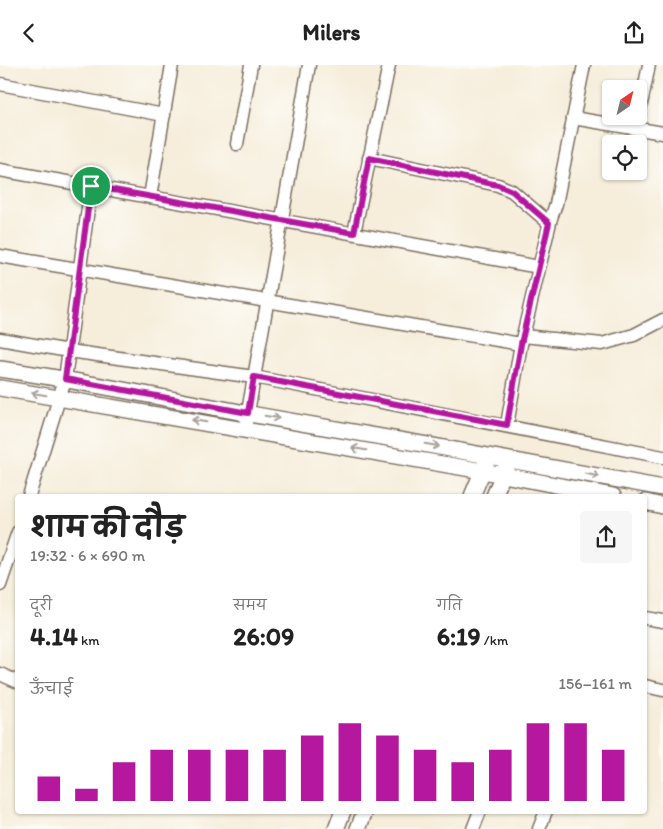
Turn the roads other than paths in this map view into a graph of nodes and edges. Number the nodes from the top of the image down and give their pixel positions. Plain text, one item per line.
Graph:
1 (172, 65) edge
2 (251, 65) edge
3 (309, 65) edge
4 (389, 65) edge
5 (584, 65) edge
6 (649, 65) edge
7 (0, 84) edge
8 (164, 115) junction
9 (573, 118) junction
10 (636, 129) junction
11 (663, 133) edge
12 (237, 144) dead end
13 (369, 158) junction
14 (0, 170) edge
15 (91, 186) junction
16 (150, 197) junction
17 (281, 220) junction
18 (550, 220) junction
19 (354, 233) junction
20 (0, 256) edge
21 (539, 267) junction
22 (80, 270) junction
23 (267, 301) junction
24 (663, 320) edge
25 (0, 339) edge
26 (522, 340) junction
27 (69, 351) junction
28 (0, 369) edge
29 (254, 377) junction
30 (65, 379) junction
31 (0, 388) edge
32 (60, 397) junction
33 (248, 413) junction
34 (507, 425) junction
35 (245, 429) junction
36 (490, 455) junction
37 (663, 457) edge
38 (509, 459) junction
39 (483, 471) junction
40 (503, 475) junction
41 (663, 488) edge
42 (30, 494) edge
43 (473, 494) edge
44 (495, 494) edge
45 (603, 494) edge
46 (647, 502) edge
47 (663, 505) edge
48 (15, 541) edge
49 (0, 585) edge
50 (647, 618) edge
51 (663, 621) edge
52 (0, 674) edge
53 (15, 681) edge
54 (647, 687) edge
55 (663, 690) edge
56 (341, 814) edge
57 (364, 814) edge
58 (479, 814) edge
59 (545, 814) edge
60 (336, 829) edge
61 (358, 829) edge
62 (473, 829) edge
63 (539, 829) edge

1 - 8 street
2 - 12 street
3 - 17 street
4 - 13 street
5 - 9 street
6 - 10 street
7 - 8 street
8 - 16 street
9 - 10 street
9 - 18 street
10 - 11 street
13 - 18 street
13 - 19 street
14 - 15 street
15 - 16 street
15 - 22 street
16 - 17 street
17 - 19 street
17 - 23 street
18 - 21 street
19 - 21 street
20 - 22 street
21 - 26 street
22 - 23 street
22 - 27 street
23 - 26 street
23 - 29 street
24 - 26 street
25 - 27 street
26 - 34 street
27 - 29 street
27 - 30 street
28 - 30 street
29 - 33 street
29 - 34 street
30 - 32 street
30 - 33 street
32 -> 31 street
35 -> 32 street
32 - 42 street
33 - 35 street
33 -> 36 street
34 - 37 street
39 -> 35 street
36 - 38 street
36 - 39 street
38 - 40 street
38 -> 41 street
39 - 40 street
39 - 43 street
40 - 44 street
40 - 45 street
46 - 47 street
48 - 49 street
50 - 51 street
52 - 53 street
54 - 55 street
56 - 60 street
57 - 61 street
58 - 62 street
59 - 63 street

